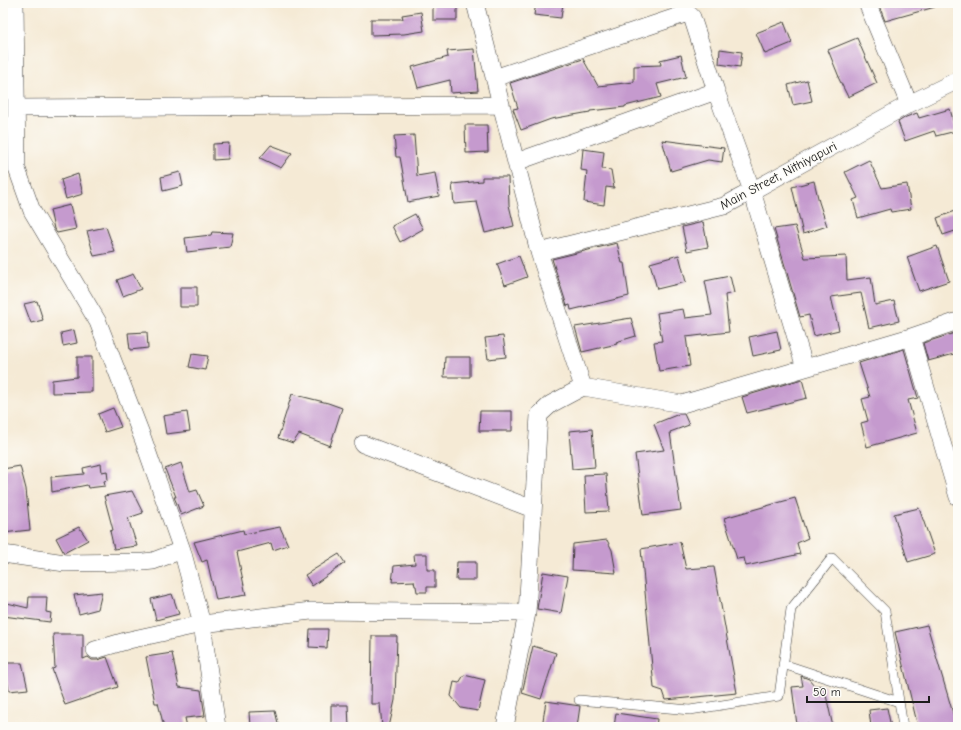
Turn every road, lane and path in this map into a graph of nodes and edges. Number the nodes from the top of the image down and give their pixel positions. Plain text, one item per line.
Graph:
1 (14, 3) edge
2 (475, 3) edge
3 (867, 3) edge
4 (494, 78) junction
5 (958, 80) edge
6 (716, 91) junction
7 (908, 104) junction
8 (501, 105) junction
9 (16, 108) junction
10 (516, 162) junction
11 (10, 168) edge
12 (752, 191) junction
13 (539, 252) junction
14 (958, 321) edge
15 (911, 337) junction
16 (805, 368) junction
17 (583, 387) junction
18 (363, 444) dead end
19 (958, 497) edge
20 (533, 509) junction
21 (182, 550) junction
22 (3, 554) edge
23 (527, 613) junction
24 (202, 624) junction
25 (95, 650) dead end
26 (783, 664) junction
27 (579, 700) dead end
28 (899, 702) junction
29 (217, 727) edge
30 (505, 727) edge
31 (903, 727) edge

1 - 9 street
2 - 4 street
3 - 7 street
4 - 6 street
4 - 8 street
5 - 7 street, Main Street, Nithiyapuri
6 - 10 street
6 - 12 street
7 - 12 street, Main Street, Nithiyapuri
8 - 9 street
8 - 10 street
9 - 11 street
10 - 13 street
11 - 21 street
12 - 13 street, Main Street, Nithiyapuri
12 - 16 street
13 - 17 street
14 - 15 street
15 - 16 street
15 - 19 street
16 - 17 street
17 - 20 street
18 - 20 street
20 - 23 street
21 - 22 street
21 - 24 street
23 - 24 street
23 - 30 street
24 - 25 street
24 - 29 street
26 - 27 lane
26 - 28 lane
26 - 28 lane
28 - 31 lane

